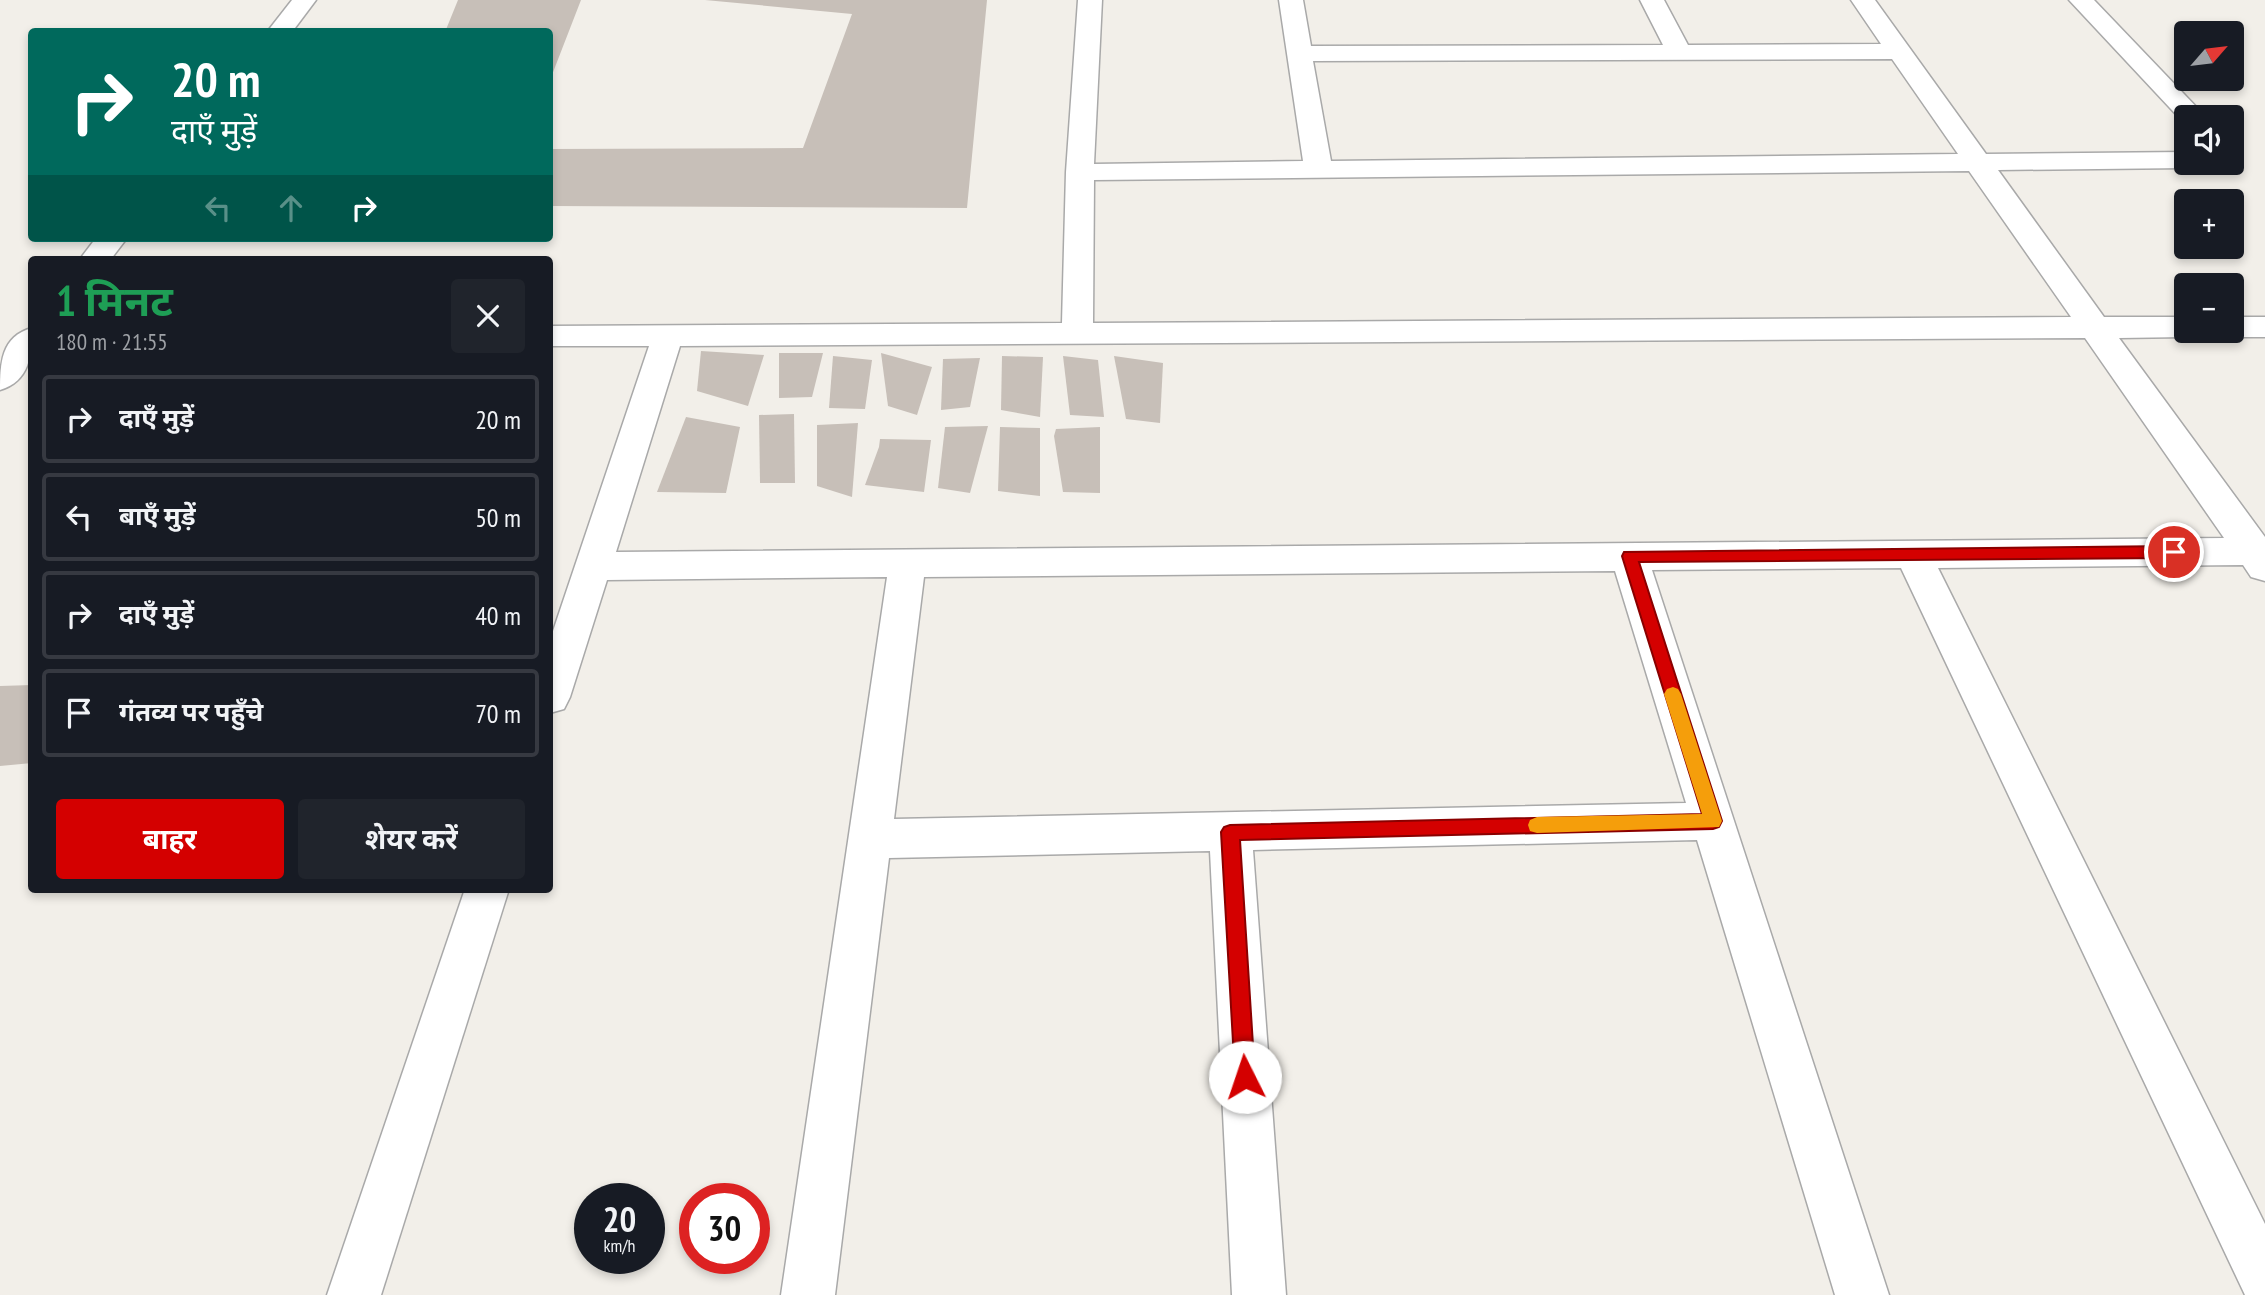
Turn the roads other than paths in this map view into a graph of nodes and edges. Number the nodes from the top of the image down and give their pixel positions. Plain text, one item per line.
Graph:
1 (304, 0) edge
2 (1090, 0) edge
3 (1291, 0) edge
4 (1652, 0) edge
5 (1863, 0) edge
6 (2081, 0) edge
7 (282, 28) edge
8 (1899, 51) junction
9 (1678, 52) junction
10 (1299, 54) junction
11 (2182, 105) edge
12 (2174, 160) edge
13 (1978, 164) junction
14 (1318, 168) junction
15 (1080, 172) junction
16 (109, 242) edge
17 (97, 256) edge
18 (2174, 327) edge
19 (2244, 327) edge
20 (2265, 327) edge
21 (2095, 328) junction
22 (1077, 333) junction
23 (668, 335) junction
24 (553, 336) edge
25 (28, 338) edge
26 (0, 339) edge
27 (28, 342) edge
28 (0, 379) edge
29 (1913, 554) junction
30 (1629, 556) junction
31 (2261, 557) edge
32 (907, 563) junction
33 (592, 566) junction
34 (553, 688) edge
35 (1713, 821) junction
36 (1230, 832) junction
37 (869, 839) junction
38 (486, 893) edge
39 (2265, 1280) edge
40 (354, 1295) edge
41 (808, 1295) edge
42 (1259, 1295) edge
43 (1862, 1295) edge

1 - 7 street
2 - 15 street
3 - 10 street
4 - 9 street
5 - 8 street
6 - 11 street
8 - 9 street
8 - 13 street
9 - 10 street
10 - 14 street
12 - 13 street
13 - 14 street
13 - 21 street
14 - 15 street
15 - 22 street
16 - 17 street
18 - 21 street
19 - 20 street
21 - 22 street
21 - 31 street
22 - 23 street
23 - 24 street
23 - 33 street
25 - 26 street
27 - 28 street
29 - 30 street
29 - 31 street
29 - 39 street
30 - 32 street
30 - 35 street
32 - 33 street
32 - 37 street
33 - 34 street
35 - 36 street
35 - 43 street
36 - 37 street
36 - 42 street
37 - 41 street
38 - 40 street

